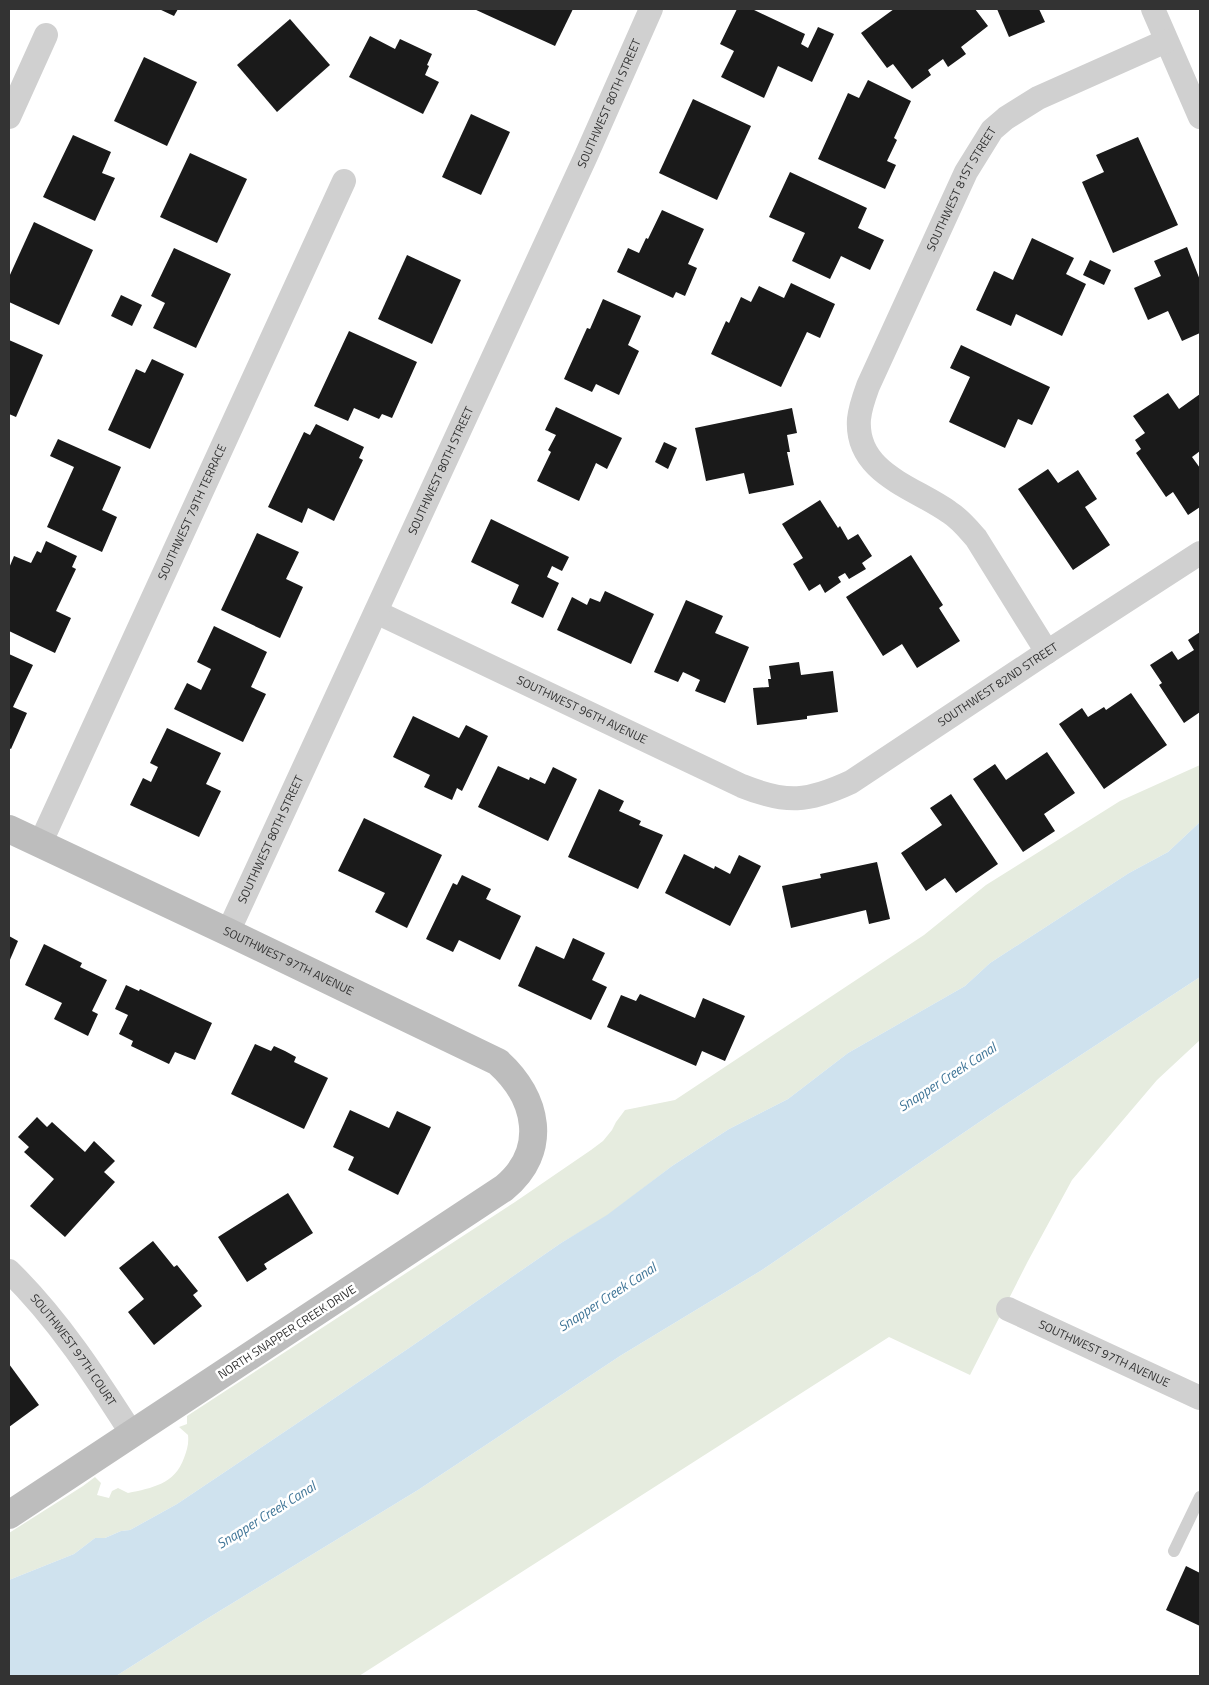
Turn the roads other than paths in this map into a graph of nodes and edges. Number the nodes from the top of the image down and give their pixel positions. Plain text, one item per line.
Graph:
1 (651, 9) edge
2 (1153, 9) edge
3 (46, 35) dead end
4 (1166, 40) junction
5 (1200, 116) edge
6 (9, 118) edge
7 (344, 182) dead end
8 (1200, 553) edge
9 (376, 612) junction
10 (1047, 652) junction
11 (789, 799) joint
12 (9, 829) edge
13 (40, 844) junction
14 (228, 932) junction
15 (533, 1126) joint
16 (9, 1271) edge
17 (1008, 1308) dead end
18 (1200, 1398) edge
19 (132, 1434) junction
20 (1200, 1497) edge
21 (9, 1515) edge
22 (1174, 1552) dead end

1 - 9 street, SOUTHWEST 80TH STREET
2 - 4 street
3 - 6 street
4 - 5 street
4 - 10 street, SOUTHWEST 81ST STREET
7 - 13 street, SOUTHWEST 79TH TERRACE
8 - 10 street, SOUTHWEST 82ND STREET
9 - 11 street, SOUTHWEST 96TH AVENUE
9 - 14 street, SOUTHWEST 80TH STREET
10 - 11 street, SOUTHWEST 82ND STREET
12 - 13 street, SOUTHWEST 97TH AVENUE
13 - 14 street, SOUTHWEST 97TH AVENUE
14 - 15 street, SOUTHWEST 97TH AVENUE
15 - 19 street, NORTH SNAPPER CREEK DRIVE
16 - 19 street, SOUTHWEST 97TH COURT
17 - 18 street, SOUTHWEST 97TH AVENUE
19 - 21 street, NORTH SNAPPER CREEK DRIVE
20 - 22 lane

